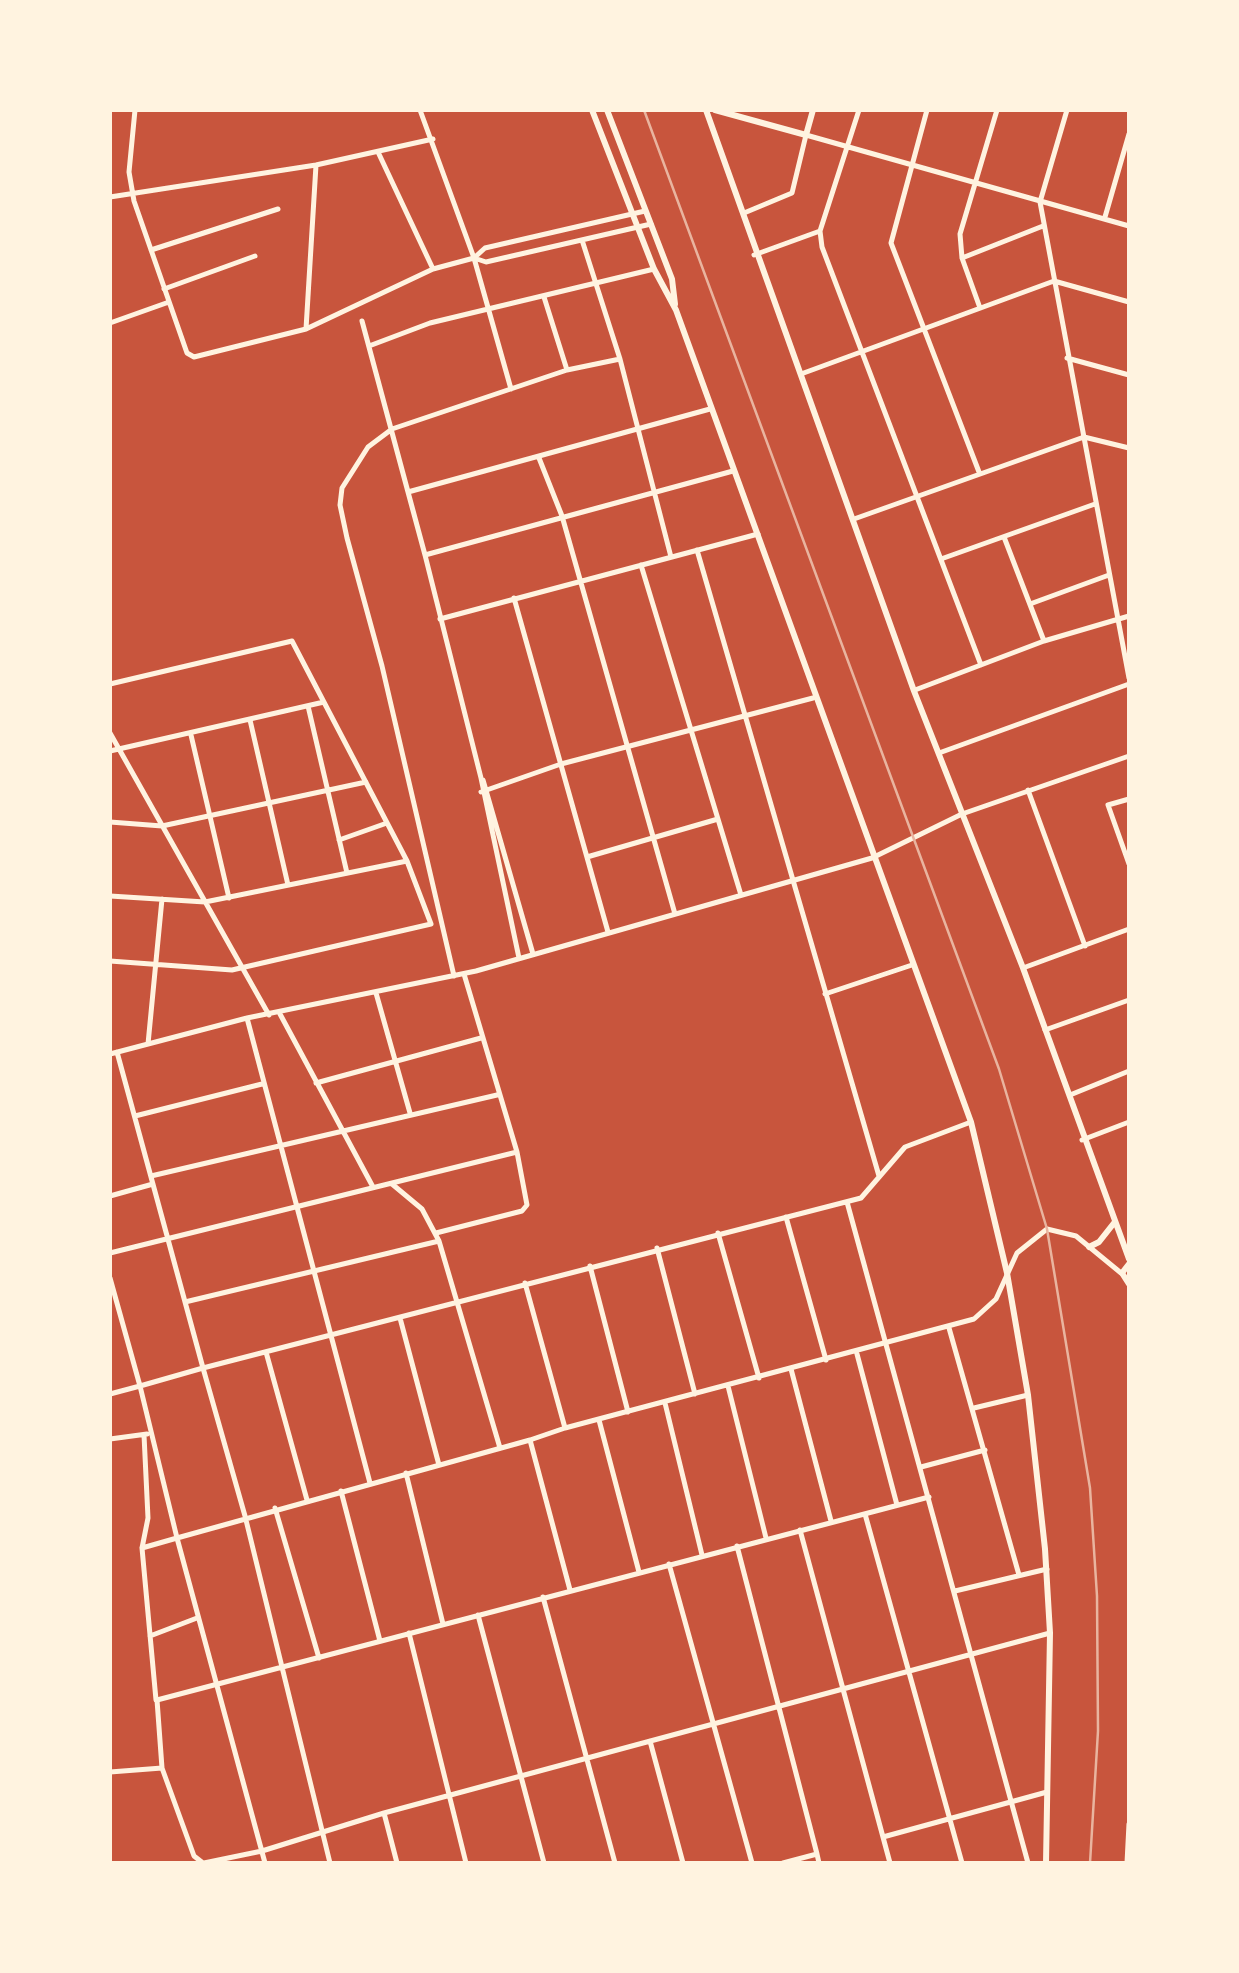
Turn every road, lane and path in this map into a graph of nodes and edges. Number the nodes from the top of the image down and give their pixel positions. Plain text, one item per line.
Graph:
1 (135, 110) edge
2 (420, 110) edge
3 (592, 110) edge
4 (607, 110) edge
5 (716, 110) edge
6 (813, 110) edge
7 (858, 110) edge
8 (927, 110) edge
9 (997, 110) edge
10 (1068, 110) edge
11 (704, 111) edge
12 (1129, 134) edge
13 (806, 135) junction
14 (433, 139) junction
15 (847, 148) junction
16 (378, 152) junction
17 (912, 163) junction
18 (316, 165) junction
19 (975, 182) junction
20 (133, 194) junction
21 (110, 197) edge
22 (1040, 202) junction
23 (278, 209) dead end
24 (645, 211) junction
25 (741, 214) junction
26 (632, 215) junction
27 (1104, 219) junction
28 (651, 224) junction
29 (1044, 226) junction
30 (1129, 226) edge
31 (638, 230) junction
32 (820, 231) junction
33 (582, 240) junction
34 (151, 250) junction
35 (754, 255) junction
36 (255, 256) dead end
37 (474, 258) junction
38 (962, 258) junction
39 (433, 269) junction
40 (654, 269) junction
41 (1054, 281) junction
42 (596, 283) junction
43 (164, 289) junction
44 (544, 297) junction
45 (169, 302) junction
46 (1129, 302) edge
47 (980, 308) junction
48 (676, 310) junction
49 (487, 312) junction
50 (362, 321) dead end
51 (110, 323) edge
52 (306, 329) junction
53 (922, 329) junction
54 (369, 346) junction
55 (860, 351) junction
56 (1067, 358) junction
57 (620, 359) junction
58 (567, 370) junction
59 (799, 375) junction
60 (1129, 376) edge
61 (510, 389) junction
62 (710, 409) junction
63 (392, 429) junction
64 (635, 430) junction
65 (1084, 437) junction
66 (1129, 448) edge
67 (539, 458) junction
68 (733, 471) junction
69 (979, 472) junction
70 (408, 492) junction
71 (657, 493) junction
72 (918, 496) junction
73 (1096, 504) junction
74 (562, 516) junction
75 (854, 519) junction
76 (758, 534) junction
77 (1004, 536) junction
78 (697, 550) junction
79 (425, 555) junction
80 (671, 557) junction
81 (941, 559) junction
82 (641, 565) junction
83 (1109, 576) junction
84 (580, 578) junction
85 (514, 598) junction
86 (1030, 604) junction
87 (1129, 616) edge
88 (1118, 618) junction
89 (440, 619) junction
90 (1044, 641) junction
91 (981, 665) junction
92 (1129, 681) edge
93 (110, 684) edge
94 (914, 690) junction
95 (813, 698) junction
96 (324, 702) junction
97 (308, 706) junction
98 (746, 713) junction
99 (250, 720) junction
100 (692, 728) junction
101 (110, 733) edge
102 (191, 734) junction
103 (629, 745) junction
104 (110, 750) edge
105 (120, 752) junction
106 (938, 754) junction
107 (1129, 756) edge
108 (561, 764) junction
109 (481, 778) junction
110 (366, 782) junction
111 (489, 789) junction
112 (329, 790) junction
113 (1028, 790) junction
114 (480, 792) junction
115 (1129, 799) edge
116 (270, 802) junction
117 (962, 814) junction
118 (210, 815) junction
119 (719, 819) junction
120 (110, 822) edge
121 (387, 823) junction
122 (162, 826) junction
123 (654, 837) junction
124 (339, 840) junction
125 (587, 856) junction
126 (872, 858) junction
127 (407, 861) junction
128 (1129, 864) edge
129 (346, 873) junction
130 (512, 877) junction
131 (501, 880) junction
132 (792, 880) junction
133 (288, 886) junction
134 (741, 895) junction
135 (110, 896) edge
136 (229, 898) junction
137 (162, 899) junction
138 (205, 902) junction
139 (675, 914) junction
140 (440, 922) junction
141 (431, 924) junction
142 (1129, 930) edge
143 (608, 933) junction
144 (1085, 946) junction
145 (533, 954) junction
146 (519, 958) junction
147 (110, 961) edge
148 (155, 964) junction
149 (912, 965) junction
150 (242, 967) junction
151 (1023, 968) junction
152 (464, 974) junction
153 (454, 976) junction
154 (376, 993) junction
155 (825, 994) junction
156 (1129, 1000) edge
157 (280, 1014) junction
158 (269, 1015) junction
159 (247, 1018) junction
160 (1044, 1030) junction
161 (482, 1038) junction
162 (148, 1044) junction
163 (114, 1053) edge
164 (397, 1061) junction
165 (1129, 1072) edge
166 (264, 1083) junction
167 (316, 1083) junction
168 (497, 1096) junction
169 (1067, 1096) junction
170 (410, 1113) junction
171 (134, 1116) junction
172 (971, 1122) junction
173 (1129, 1122) edge
174 (341, 1132) junction
175 (1082, 1140) junction
176 (280, 1144) junction
177 (517, 1152) junction
178 (879, 1176) junction
179 (152, 1180) junction
180 (391, 1183) junction
181 (372, 1187) junction
182 (110, 1196) edge
183 (847, 1202) junction
184 (296, 1204) junction
185 (786, 1217) junction
186 (1114, 1223) junction
187 (718, 1232) junction
188 (437, 1237) junction
189 (168, 1239) junction
190 (1089, 1247) junction
191 (657, 1248) junction
192 (110, 1253) edge
193 (1129, 1262) edge
194 (590, 1266) junction
195 (310, 1269) junction
196 (1008, 1273) junction
197 (1122, 1273) junction
198 (110, 1278) edge
199 (525, 1283) junction
200 (1129, 1284) edge
201 (457, 1301) junction
202 (185, 1302) junction
203 (400, 1316) junction
204 (949, 1328) junction
205 (330, 1334) junction
206 (887, 1344) junction
207 (266, 1352) junction
208 (857, 1352) junction
209 (826, 1360) junction
210 (203, 1368) junction
211 (791, 1369) junction
212 (758, 1378) junction
213 (140, 1386) junction
214 (728, 1386) junction
215 (110, 1394) edge
216 (695, 1394) junction
217 (1028, 1395) junction
218 (664, 1402) junction
219 (974, 1408) junction
220 (628, 1412) junction
221 (599, 1419) junction
222 (565, 1428) junction
223 (147, 1434) junction
224 (110, 1438) edge
225 (530, 1440) junction
226 (500, 1448) junction
227 (984, 1450) junction
228 (439, 1464) junction
229 (921, 1467) junction
230 (406, 1473) junction
231 (370, 1483) junction
232 (341, 1490) junction
233 (929, 1497) junction
234 (307, 1500) junction
235 (897, 1505) junction
236 (275, 1508) junction
237 (865, 1514) junction
238 (245, 1516) junction
239 (831, 1522) junction
240 (800, 1530) junction
241 (177, 1538) junction
242 (766, 1539) junction
243 (737, 1546) junction
244 (142, 1548) junction
245 (702, 1555) junction
246 (669, 1564) junction
247 (1047, 1569) junction
248 (639, 1572) junction
249 (1019, 1575) junction
250 (570, 1590) junction
251 (955, 1591) junction
252 (542, 1597) junction
253 (478, 1614) junction
254 (197, 1618) junction
255 (442, 1624) junction
256 (410, 1633) junction
257 (1050, 1633) junction
258 (150, 1636) junction
259 (380, 1641) junction
260 (972, 1655) junction
261 (320, 1658) junction
262 (284, 1668) junction
263 (911, 1672) junction
264 (216, 1687) junction
265 (842, 1690) junction
266 (156, 1700) junction
267 (782, 1706) junction
268 (716, 1724) junction
269 (650, 1742) junction
270 (586, 1758) junction
271 (162, 1768) junction
272 (110, 1772) edge
273 (520, 1776) junction
274 (1047, 1792) junction
275 (449, 1797) junction
276 (1012, 1802) junction
277 (384, 1814) junction
278 (950, 1819) junction
279 (1129, 1824) edge
280 (322, 1832) junction
281 (884, 1837) junction
282 (262, 1851) junction
283 (817, 1854) junction
284 (1127, 1861) edge
285 (204, 1863) edge
286 (265, 1863) edge
287 (330, 1863) edge
288 (397, 1863) edge
289 (466, 1863) edge
290 (544, 1863) edge
291 (614, 1863) edge
292 (684, 1863) edge
293 (752, 1863) edge
294 (782, 1863) edge
295 (819, 1863) edge
296 (890, 1863) edge
297 (962, 1863) edge
298 (1028, 1863) edge
299 (1046, 1863) edge

1 - 20 street
2 - 14 street
3 - 26 street
4 - 24 street
5 - 13 street
6 - 13 street
7 - 15 street
8 - 17 street
9 - 19 street
10 - 22 street
11 - 25 street
12 - 27 street
13 - 15 street
13 - 25 street
14 - 16 street
14 - 37 street
15 - 17 street
15 - 32 street
16 - 18 street
16 - 39 street
17 - 19 street
17 - 53 street
18 - 20 street
18 - 52 street
19 - 22 street
19 - 38 street
20 - 21 street
20 - 34 street
22 - 27 street
22 - 29 street
23 - 34 street
24 - 26 street
24 - 28 street
25 - 35 street
26 - 31 street
26 - 37 street
27 - 30 street
28 - 31 street
28 - 48 street
29 - 38 street
29 - 41 street
31 - 33 street
31 - 40 street
32 - 35 street
32 - 55 street
33 - 37 street
33 - 42 street
34 - 43 street
35 - 59 street
36 - 43 street
37 - 39 street
37 - 49 street
38 - 47 street
39 - 52 street
40 - 42 street
40 - 48 street
41 - 46 street
41 - 47 street
41 - 56 street
42 - 44 street
42 - 57 street
43 - 45 street
44 - 49 street
44 - 58 street
45 - 51 street
45 - 52 street
47 - 53 street
48 - 62 street
49 - 54 street
49 - 61 street
50 - 54 street
53 - 55 street
53 - 69 street
54 - 63 street
55 - 59 street
55 - 72 street
56 - 60 street
56 - 65 street
57 - 58 street
57 - 64 street
58 - 61 street
59 - 75 street
61 - 63 street
62 - 64 street
62 - 68 street
63 - 70 street
63 - 140 street
64 - 67 street
64 - 71 street
65 - 66 street
65 - 69 street
65 - 73 street
67 - 70 street
67 - 74 street
68 - 71 street
68 - 76 street
69 - 72 street
70 - 79 street
71 - 74 street
71 - 80 street
72 - 75 street
72 - 81 street
73 - 77 street
73 - 83 street
74 - 79 street
74 - 84 street
75 - 94 street
76 - 78 street
76 - 95 street
77 - 81 street
77 - 86 street
78 - 80 street
78 - 98 street
79 - 89 street
80 - 82 street
81 - 91 street
82 - 84 street
82 - 100 street
83 - 86 street
83 - 88 street
84 - 85 street
84 - 103 street
85 - 89 street
85 - 108 street
86 - 90 street
87 - 88 street
88 - 90 street
88 - 92 street
89 - 109 street
90 - 91 street
91 - 94 street
92 - 106 street
93 - 96 street
94 - 106 street
95 - 98 street
95 - 126 street
96 - 97 street
96 - 110 street
97 - 99 street
97 - 112 street
98 - 100 street
98 - 132 street
99 - 102 street
99 - 116 street
100 - 103 street
100 - 119 street
101 - 105 street
102 - 105 street
102 - 118 street
103 - 108 street
103 - 123 street
104 - 105 street
105 - 122 street
106 - 117 street
107 - 113 street
108 - 111 street
108 - 125 street
109 - 111 street
109 - 114 street
110 - 112 street
110 - 121 street
111 - 114 street
111 - 130 street
112 - 116 street
112 - 124 street
113 - 117 street
113 - 144 street
114 - 131 street
115 - 128 street
116 - 118 street
116 - 133 street
117 - 126 street
117 - 151 street
118 - 122 street
118 - 136 street
119 - 123 street
119 - 134 street
120 - 122 street
121 - 124 street
121 - 127 street
122 - 138 street
123 - 125 street
123 - 139 street
124 - 129 street
125 - 143 street
126 - 132 street
126 - 149 street
127 - 129 street
127 - 141 street
129 - 133 street
130 - 131 street
130 - 145 street
131 - 146 street
132 - 134 street
132 - 155 street
133 - 136 street
134 - 139 street
135 - 137 street
136 - 138 street
137 - 138 street
137 - 148 street
138 - 150 street
139 - 143 street
140 - 141 street
140 - 153 street
141 - 150 street
142 - 144 street
143 - 145 street
144 - 151 street
145 - 146 street
146 - 152 street
147 - 148 street
148 - 150 street
148 - 162 street
149 - 155 street
149 - 172 street
150 - 158 street
151 - 160 street
152 - 153 street
152 - 161 street
153 - 154 street
154 - 157 street
154 - 164 street
155 - 178 street
156 - 160 street
157 - 158 street
157 - 167 street
158 - 159 street
159 - 162 street
159 - 166 street
160 - 169 street
161 - 164 street
161 - 168 street
162 - 163 street
163 - 171 street
164 - 167 street
164 - 170 street
165 - 169 street
166 - 171 street
166 - 176 street
167 - 174 street
168 - 170 street
168 - 177 street
169 - 175 street
170 - 174 street
171 - 179 street
172 - 178 street
172 - 196 street
173 - 175 street
174 - 176 street
174 - 181 street
175 - 186 street
176 - 179 street
176 - 184 street
177 - 180 street
177 - 188 street
178 - 183 street
179 - 182 street
179 - 189 street
180 - 181 street
180 - 188 street
181 - 184 street
183 - 185 street
183 - 206 street
184 - 189 street
184 - 195 street
185 - 187 street
185 - 209 street
186 - 190 street
186 - 193 street
187 - 191 street
187 - 212 street
188 - 195 street
188 - 201 street
189 - 192 street
189 - 202 street
190 - 196 street
190 - 197 street
191 - 194 street
191 - 216 street
193 - 197 street
194 - 199 street
194 - 220 street
195 - 202 street
195 - 205 street
196 - 204 street
196 - 217 street
197 - 200 street
198 - 213 street
199 - 201 street
199 - 222 street
201 - 203 street
201 - 226 street
202 - 210 street
203 - 205 street
203 - 228 street
204 - 206 street
204 - 219 street
205 - 207 street
205 - 231 street
206 - 208 street
206 - 229 street
207 - 210 street
207 - 234 street
208 - 209 street
208 - 235 street
209 - 211 street
210 - 213 street
210 - 238 street
211 - 212 street
211 - 239 street
212 - 214 street
213 - 215 street
213 - 223 street
214 - 216 street
214 - 242 street
216 - 218 street
217 - 219 street
217 - 247 street
218 - 220 street
218 - 245 street
219 - 227 street
220 - 221 street
221 - 222 street
221 - 248 street
222 - 225 street
223 - 224 street
223 - 241 street
223 - 244 street
225 - 226 street
225 - 250 street
226 - 228 street
227 - 229 street
227 - 249 street
228 - 230 street
229 - 233 street
230 - 231 street
230 - 255 street
231 - 232 street
232 - 234 street
232 - 259 street
233 - 235 street
233 - 251 street
234 - 236 street
235 - 237 street
236 - 238 street
236 - 261 street
237 - 239 street
237 - 263 street
238 - 241 street
238 - 262 street
239 - 240 street
240 - 242 street
240 - 265 street
241 - 244 street
241 - 254 street
242 - 243 street
243 - 245 street
243 - 267 street
244 - 258 street
245 - 246 street
246 - 248 street
246 - 268 street
247 - 249 street
247 - 257 street
248 - 250 street
249 - 251 street
250 - 252 street
251 - 260 street
252 - 253 street
252 - 270 street
253 - 255 street
253 - 273 street
254 - 258 street
254 - 264 street
255 - 256 street
256 - 259 street
256 - 275 street
257 - 260 street
257 - 274 street
258 - 266 street
259 - 261 street
260 - 263 street
260 - 276 street
261 - 262 street
262 - 264 street
262 - 280 street
263 - 265 street
263 - 278 street
264 - 266 street
264 - 282 street
265 - 267 street
265 - 281 street
266 - 271 street
267 - 268 street
267 - 283 street
268 - 269 street
268 - 293 street
269 - 270 street
269 - 292 street
270 - 273 street
270 - 291 street
271 - 272 street
271 - 285 street
273 - 275 street
273 - 290 street
274 - 276 street
274 - 299 street
275 - 277 street
275 - 289 street
276 - 278 street
276 - 298 street
277 - 280 street
277 - 288 street
278 - 281 street
278 - 297 street
279 - 284 street
280 - 282 street
280 - 287 street
281 - 296 street
282 - 285 street
282 - 286 street
283 - 294 street
283 - 295 street

